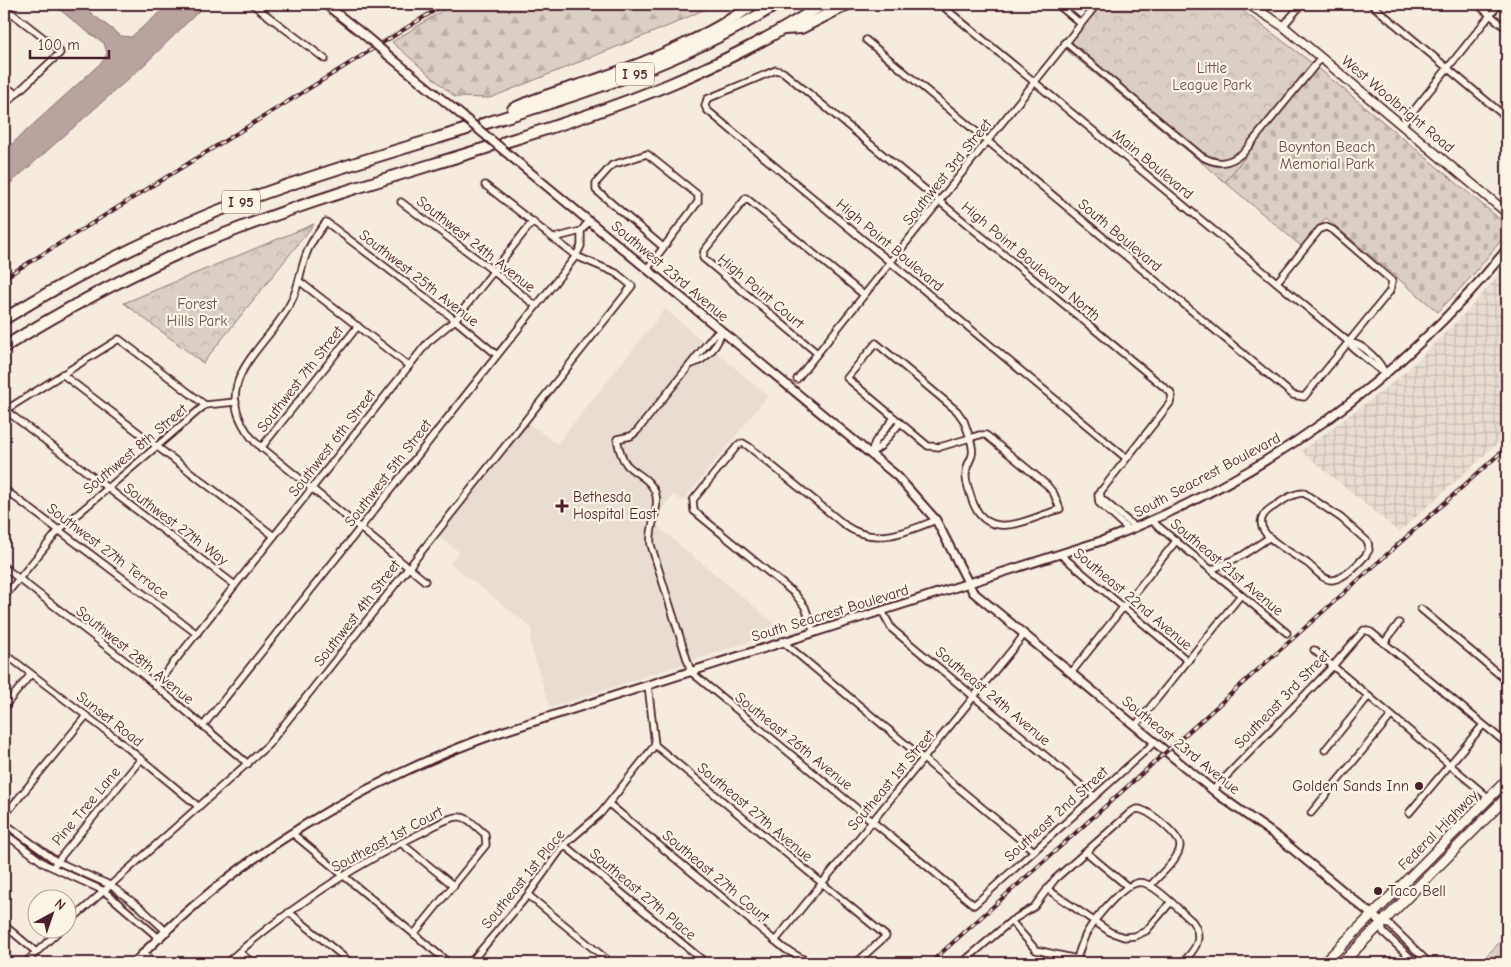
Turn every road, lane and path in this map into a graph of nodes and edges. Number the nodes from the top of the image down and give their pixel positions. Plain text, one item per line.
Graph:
1 (252, 4) edge
2 (325, 4) edge
3 (754, 4) edge
4 (777, 4) edge
5 (823, 4) edge
6 (848, 4) edge
7 (940, 4) edge
8 (1057, 4) edge
9 (1097, 4) edge
10 (1248, 4) edge
11 (1259, 4) edge
12 (1302, 4) edge
13 (1371, 4) edge
14 (1477, 4) edge
15 (1499, 4) edge
16 (4, 6) edge
17 (1490, 15) junction
18 (1271, 16) junction
19 (1080, 23) junction
20 (1283, 26) junction
21 (783, 29) junction
22 (1507, 29) edge
23 (866, 40) dead end
24 (1066, 42) junction
25 (1321, 58) junction
26 (325, 59) dead end
27 (1448, 68) junction
28 (780, 70) joint
29 (1035, 82) junction
30 (4, 85) edge
31 (16, 94) junction
32 (4, 105) edge
33 (1507, 118) edge
34 (1402, 125) junction
35 (467, 129) dead end
36 (988, 141) junction
37 (505, 142) dead end
38 (489, 147) dead end
39 (485, 185) dead end
40 (940, 201) junction
41 (401, 202) dead end
42 (1507, 213) edge
43 (532, 221) junction
44 (590, 221) junction
45 (581, 231) junction
46 (554, 238) junction
47 (663, 247) junction
48 (1507, 249) edge
49 (576, 256) junction
50 (891, 262) junction
51 (647, 269) junction
52 (494, 271) junction
53 (299, 281) junction
54 (1277, 282) junction
55 (864, 295) junction
56 (536, 306) junction
57 (4, 319) edge
58 (454, 320) junction
59 (358, 326) junction
60 (722, 331) junction
61 (1350, 343) junction
62 (4, 347) edge
63 (817, 353) junction
64 (497, 355) junction
65 (409, 366) junction
66 (62, 374) junction
67 (1386, 375) junction
68 (797, 379) dead end
69 (236, 402) junction
70 (205, 405) junction
71 (4, 410) edge
72 (894, 418) junction
73 (900, 423) junction
74 (970, 438) junction
75 (157, 447) junction
76 (262, 448) junction
77 (870, 453) junction
78 (1126, 458) junction
79 (4, 488) edge
80 (108, 488) junction
81 (312, 488) junction
82 (936, 520) junction
83 (1152, 521) junction
84 (360, 528) junction
85 (1132, 529) junction
86 (60, 530) junction
87 (274, 536) junction
88 (1270, 537) junction
89 (1176, 541) junction
90 (1061, 555) junction
91 (4, 567) edge
92 (409, 568) junction
93 (1211, 570) junction
94 (19, 579) junction
95 (425, 581) dead end
96 (968, 584) junction
97 (235, 585) junction
98 (1241, 595) junction
99 (4, 597) edge
100 (1123, 607) junction
101 (1421, 609) dead end
102 (882, 611) junction
103 (1399, 623) dead end
104 (814, 632) junction
105 (1287, 633) dead end
106 (197, 634) junction
107 (1024, 635) junction
108 (782, 641) junction
109 (1384, 643) junction
110 (1314, 650) dead end
111 (4, 653) edge
112 (1188, 661) junction
113 (1332, 667) junction
114 (691, 672) junction
115 (1071, 673) junction
116 (31, 674) junction
117 (1507, 681) edge
118 (648, 685) junction
119 (155, 686) junction
120 (1368, 697) junction
121 (975, 698) junction
122 (4, 707) edge
123 (86, 716) junction
124 (1391, 716) junction
125 (1483, 725) junction
126 (203, 726) junction
127 (1135, 726) junction
128 (1155, 742) junction
129 (1507, 744) edge
130 (655, 745) junction
131 (1325, 750) dead end
132 (141, 759) junction
133 (924, 760) junction
134 (248, 764) junction
135 (1449, 764) junction
136 (1507, 780) edge
137 (1213, 790) junction
138 (1497, 791) junction
139 (1094, 796) junction
140 (1507, 797) edge
141 (1489, 798) junction
142 (609, 804) junction
143 (1500, 804) junction
144 (199, 807) junction
145 (1311, 813) dead end
146 (1409, 813) dead end
147 (4, 816) edge
148 (873, 822) junction
149 (4, 823) edge
150 (4, 833) edge
151 (292, 833) junction
152 (401, 843) junction
153 (564, 845) junction
154 (1456, 849) junction
155 (1034, 851) junction
156 (1086, 852) junction
157 (56, 861) junction
158 (51, 868) junction
159 (343, 876) junction
160 (822, 883) junction
161 (110, 885) junction
162 (454, 886) junction
163 (1127, 886) junction
164 (1150, 886) junction
165 (1048, 889) junction
166 (104, 891) junction
167 (528, 895) junction
168 (1170, 903) junction
169 (974, 905) joint
170 (289, 912) junction
171 (78, 914) edge
172 (1372, 915) junction
173 (1095, 921) junction
174 (1011, 922) junction
175 (1382, 923) junction
176 (4, 925) edge
177 (167, 932) junction
178 (414, 934) junction
179 (160, 939) junction
180 (48, 940) edge
181 (775, 941) junction
182 (35, 951) junction
183 (239, 952) junction
184 (143, 954) junction
185 (970, 961) edge
186 (1077, 961) edge
187 (25, 963) edge
188 (134, 963) edge
189 (155, 963) edge
190 (226, 963) edge
191 (253, 963) edge
192 (351, 963) edge
193 (449, 963) edge
194 (470, 963) edge
195 (611, 963) edge
196 (706, 963) edge
197 (810, 963) edge
198 (856, 963) edge
199 (962, 963) edge
200 (1182, 963) edge
201 (1324, 963) edge
202 (1342, 963) edge
203 (1416, 963) edge
204 (1429, 963) edge

1 - 26 street
2 - 44 street, Southwest 23rd Avenue, bridge
3 - 4 highway, I 95
5 - 21 highway, I 95
6 - 21 highway
7 - 29 street, Main Boulevard
8 - 19 street
9 - 19 street, Southwest 3rd Street
10 - 18 main road, West Woolbright Road
11 - 18 main road, West Woolbright Road
12 - 20 street
13 - 27 street
14 - 17 street
15 - 17 street
16 - 31 street
17 - 22 street
17 - 27 street
18 - 20 main road, West Woolbright Road
19 - 24 street, Southwest 3rd Street
20 - 25 main road, West Woolbright Road
21 - 37 highway, I 95
23 - 36 street, South Boulevard
24 - 25 street
24 - 29 street, Southwest 3rd Street
25 - 34 main road, West Woolbright Road
27 - 33 street
27 - 34 street
28 - 40 street, High Point Boulevard North
28 - 50 street, High Point Boulevard
29 - 36 street, Southwest 3rd Street
29 - 54 street, Main Boulevard
30 - 31 street
31 - 32 street
34 - 42 main road, West Woolbright Road
35 - 57 highway, I 95
36 - 40 street, Southwest 3rd Street
36 - 61 street, South Boulevard
38 - 62 highway, I 95
39 - 43 street
40 - 50 street, Southwest 3rd Street
40 - 78 street, High Point Boulevard North
41 - 52 street, Southwest 24th Avenue
43 - 46 street
43 - 52 street, Southwest 6th Street
44 - 45 street
44 - 51 street, Southwest 23rd Avenue
45 - 46 street
45 - 49 street, Southwest 5th Street
46 - 49 street
47 - 47 street
47 - 51 street
48 - 67 street, South Seacrest Boulevard
49 - 56 street, Southwest 5th Street
49 - 92 street, Southwest 4th Street
50 - 55 street, Southwest 3rd Street
50 - 78 street, High Point Boulevard
51 - 60 street, Southwest 23rd Avenue
52 - 56 street, Southwest 24th Avenue
52 - 58 street, Southwest 6th Street
53 - 58 street, Southwest 25th Avenue
53 - 59 street
53 - 69 street
54 - 61 street, Main Boulevard
54 - 61 street
55 - 63 street, Southwest 3rd Street
55 - 63 street, High Point Court
56 - 64 street, Southwest 5th Street
58 - 64 street, Southwest 25th Avenue
58 - 65 street, Southwest 6th Street
59 - 65 street
59 - 76 street, Southwest 7th Street
60 - 77 street, Southwest 23rd Avenue
60 - 114 street
61 - 67 street, Main Boulevard
63 - 68 street, Southwest 3rd Street
64 - 84 street, Southwest 5th Street
65 - 81 street, Southwest 6th Street
66 - 70 street
66 - 71 street
66 - 75 street
67 - 83 street, South Seacrest Boulevard
69 - 70 street, Southwest 8th Street
69 - 76 street
70 - 75 street, Southwest 8th Street
71 - 80 street, Southwest 27th Way
72 - 73 street
72 - 74 street
72 - 77 street
73 - 74 street
73 - 77 street
74 - 74 street
75 - 80 street, Southwest 8th Street
75 - 87 street
76 - 81 street
77 - 82 street, Southwest 23rd Avenue
78 - 85 street, High Point Boulevard North
79 - 86 street, Southwest 27th Terrace
80 - 86 street, Southwest 8th Street
80 - 97 street, Southwest 27th Way
81 - 84 street
81 - 87 street, Southwest 6th Street
82 - 96 street, Southwest 23rd Avenue
82 - 104 street
83 - 85 street, South Seacrest Boulevard
83 - 89 street, Southeast 21st Avenue
84 - 92 street
84 - 126 street, Southwest 5th Street
85 - 90 street, South Seacrest Boulevard
86 - 94 street, Southwest 8th Street
86 - 106 street, Southwest 27th Terrace
87 - 97 street, Southwest 6th Street
88 - 88 street
88 - 93 street
89 - 93 street, Southeast 21st Avenue
89 - 100 street
90 - 96 street, South Seacrest Boulevard
90 - 100 street, Southeast 22nd Avenue
91 - 94 street, Southwest 28th Avenue
92 - 95 street
92 - 134 street, Southwest 4th Street
93 - 98 street, Southeast 21st Avenue
94 - 99 street, Southwest 8th Street
94 - 119 street, Southwest 28th Avenue
96 - 102 street, South Seacrest Boulevard
96 - 107 street, Southeast 23rd Avenue
97 - 106 street, Southwest 6th Street
98 - 105 street, Southeast 21st Avenue
98 - 112 street
100 - 112 street, Southeast 22nd Avenue
100 - 115 street
101 - 117 street
102 - 104 street, South Seacrest Boulevard
102 - 121 street, Southeast 24th Avenue
103 - 109 street
104 - 108 street, South Seacrest Boulevard
106 - 119 street, Southwest 6th Street
107 - 115 street, Southeast 23rd Avenue
107 - 121 street, Southeast 1st Street
108 - 114 street, South Seacrest Boulevard
108 - 133 street
109 - 113 street, Southeast 3rd Street
109 - 125 street
110 - 113 street
111 - 116 street, Sunset Road
112 - 127 street
113 - 120 street
113 - 137 street, Southeast 3rd Street
114 - 118 street, South Seacrest Boulevard
114 - 148 street, Southeast 26th Avenue
115 - 127 street, Southeast 23rd Avenue
116 - 122 street
116 - 123 street, Sunset Road
118 - 130 street
118 - 151 street, South Seacrest Boulevard
119 - 126 street, Southwest 28th Avenue
120 - 124 street
120 - 131 street
121 - 133 street, Southeast 1st Street
121 - 139 street, Southeast 24th Avenue
123 - 132 street, Sunset Road
123 - 147 street
124 - 135 street
124 - 145 street
125 - 129 street
125 - 135 street
126 - 134 street, Southwest 28th Avenue
127 - 128 street, Southeast 23rd Avenue
128 - 137 street, Southeast 23rd Avenue
128 - 139 street, Southeast 2nd Street
130 - 142 street, Southeast 1st Place
130 - 160 street, Southeast 27th Avenue
132 - 144 street, Sunset Road
132 - 157 street, Pine Tree Lane
133 - 148 street, Southeast 1st Street
133 - 155 street
134 - 144 street, Southwest 4th Street
135 - 141 street
135 - 146 street
136 - 138 main road, Federal Highway
137 - 172 street, Southeast 23rd Avenue
138 - 141 main road, Federal Highway
138 - 143 main road
139 - 155 street, Southeast 2nd Street
140 - 143 main road, Federal Highway
141 - 154 main road
141 - 172 main road, Federal Highway
142 - 153 street, Southeast 1st Place
142 - 181 street, Southeast 27th Court
143 - 154 main road, Federal Highway
144 - 161 street, Southwest 4th Street
148 - 160 street, Southeast 1st Street
148 - 169 street, Southeast 26th Avenue
149 - 157 street
150 - 158 street
151 - 159 street
151 - 177 street, South Seacrest Boulevard
152 - 159 street, Southeast 1st Court
152 - 162 street
152 - 162 street, Southeast 1st Court
153 - 167 street, Southeast 1st Place
153 - 196 street, Southeast 27th Place
154 - 175 main road, Federal Highway
155 - 169 street, Southeast 2nd Street
156 - 163 street
156 - 164 street
156 - 165 street
157 - 158 street, Pine Tree Lane
157 - 161 street
158 - 166 street
159 - 170 street, Southeast 1st Court
159 - 178 street
160 - 181 street, Southeast 1st Street
160 - 198 street, Southeast 27th Avenue
161 - 166 street, Southwest 4th Street
161 - 177 street
162 - 178 street, Southeast 1st Court
163 - 164 street
163 - 173 street
164 - 168 street
165 - 173 street
165 - 174 street
166 - 171 street, Southwest 4th Street
166 - 179 street
167 - 194 street, Southeast 1st Place
167 - 195 street
168 - 173 street
168 - 200 street
170 - 183 street, Southeast 1st Court
170 - 192 street
172 - 175 street, Southeast 23rd Avenue
172 - 201 main road, Federal Highway
173 - 186 street
174 - 185 street
174 - 186 street
175 - 202 main road, Federal Highway
175 - 203 street
175 - 204 street
176 - 182 street
177 - 179 street, South Seacrest Boulevard
178 - 193 street
179 - 184 street, South Seacrest Boulevard
180 - 182 street
181 - 197 street, Southeast 27th Court
182 - 187 street
183 - 190 street, Southeast 1st Court
183 - 191 street
184 - 188 street, South Seacrest Boulevard
184 - 189 street
185 - 199 street

